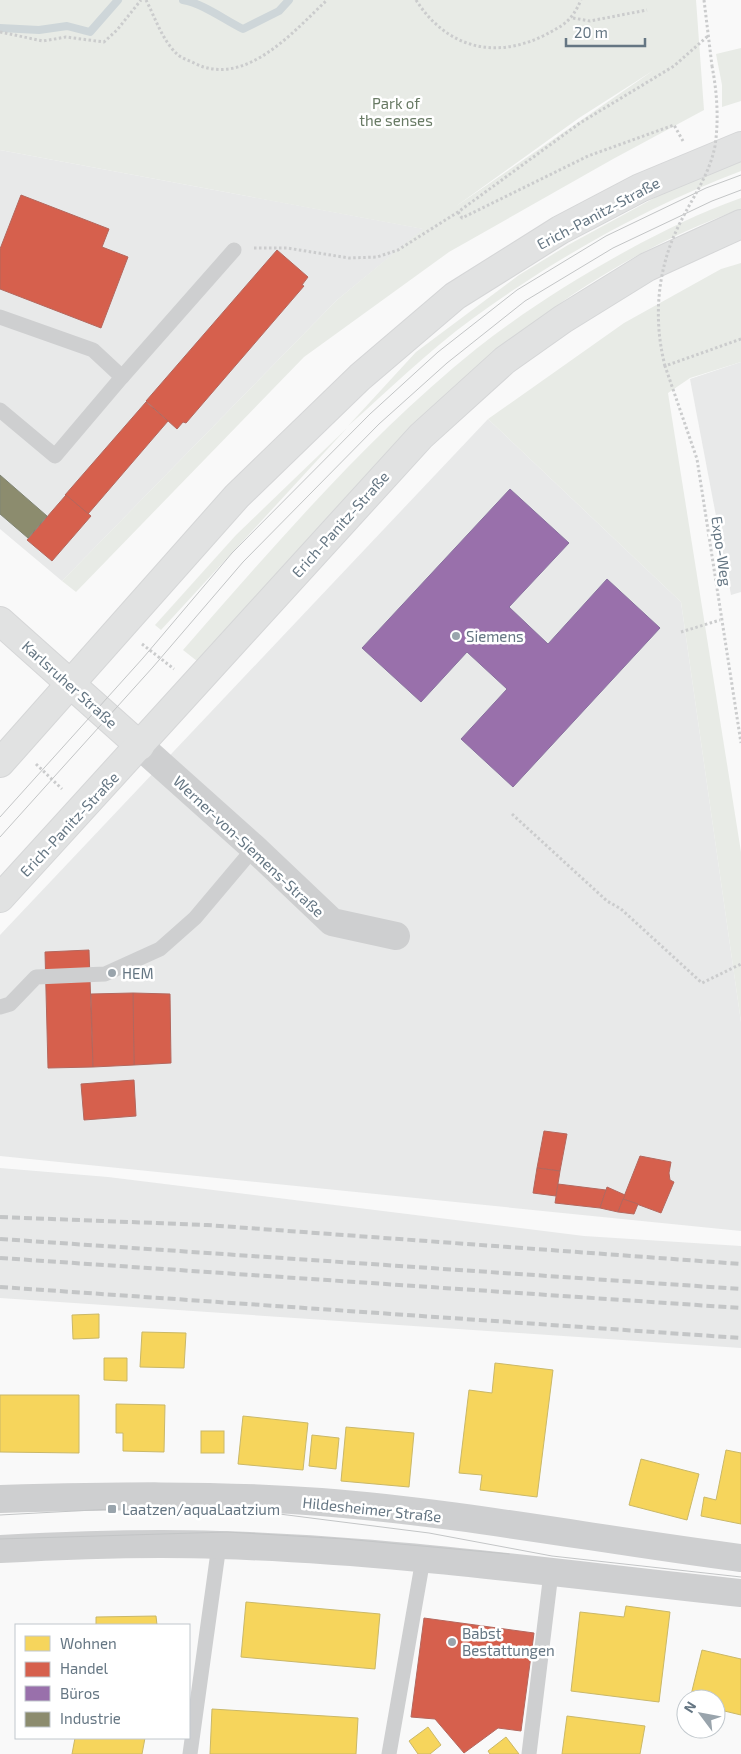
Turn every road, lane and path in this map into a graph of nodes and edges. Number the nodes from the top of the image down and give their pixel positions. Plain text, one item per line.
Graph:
1 (141, 0) edge
2 (146, 0) edge
3 (327, 0) edge
4 (416, 0) edge
5 (581, 0) edge
6 (704, 0) edge
7 (648, 10) dead end
8 (573, 18) junction
9 (0, 32) edge
10 (709, 35) junction
11 (674, 126) dead end
12 (741, 146) edge
13 (458, 212) junction
14 (741, 224) edge
15 (234, 250) joint
16 (0, 317) edge
17 (741, 339) edge
18 (665, 366) junction
19 (122, 377) junction
20 (0, 410) edge
21 (720, 620) junction
22 (0, 621) edge
23 (120, 626) junction
24 (681, 632) dead end
25 (68, 684) junction
26 (194, 685) junction
27 (741, 743) edge
28 (140, 746) junction
29 (8, 754) edge
30 (84, 808) junction
31 (512, 814) dead end
32 (254, 848) junction
33 (0, 898) edge
34 (396, 936) dead end
35 (741, 964) edge
36 (0, 1007) edge
37 (0, 1499) edge
38 (219, 1544) junction
39 (0, 1549) edge
40 (741, 1558) edge
41 (423, 1559) junction
42 (551, 1573) junction
43 (741, 1593) edge
44 (190, 1754) edge
45 (389, 1754) edge
46 (529, 1754) edge

1 - 9 path
2 - 3 path
4 - 8 path
5 - 8 path
6 - 10 path
7 - 8 path
10 - 13 path
10 - 18 path, Expo-Weg, bridge
11 - 13 path
12 - 23 main road, Erich-Panitz-Straße
13 - 15 path
14 - 26 main road, Erich-Panitz-Straße
15 - 19 lane
16 - 19 lane
17 - 18 path
18 - 21 path, Expo-Weg
19 - 20 lane
21 - 24 path
21 - 27 path, Expo-Weg
22 - 25 main road, Karlsruher Straße
23 - 25 main road, Erich-Panitz-Straße
23 - 26 path
25 - 28 main road, Karlsruher Straße
25 - 29 main road, Erich-Panitz-Straße
26 - 28 main road, Erich-Panitz-Straße
28 - 30 main road, Erich-Panitz-Straße
28 - 32 street, Werner-von-Siemens-Straße
29 - 30 path
30 - 33 main road, Erich-Panitz-Straße
31 - 35 path
32 - 34 street, Werner-von-Siemens-Straße
32 - 36 lane
37 - 40 street, Hildesheimer Straße
38 - 39 street
38 - 41 street
38 - 44 lane
41 - 42 street
41 - 45 lane
42 - 43 street
42 - 46 lane

